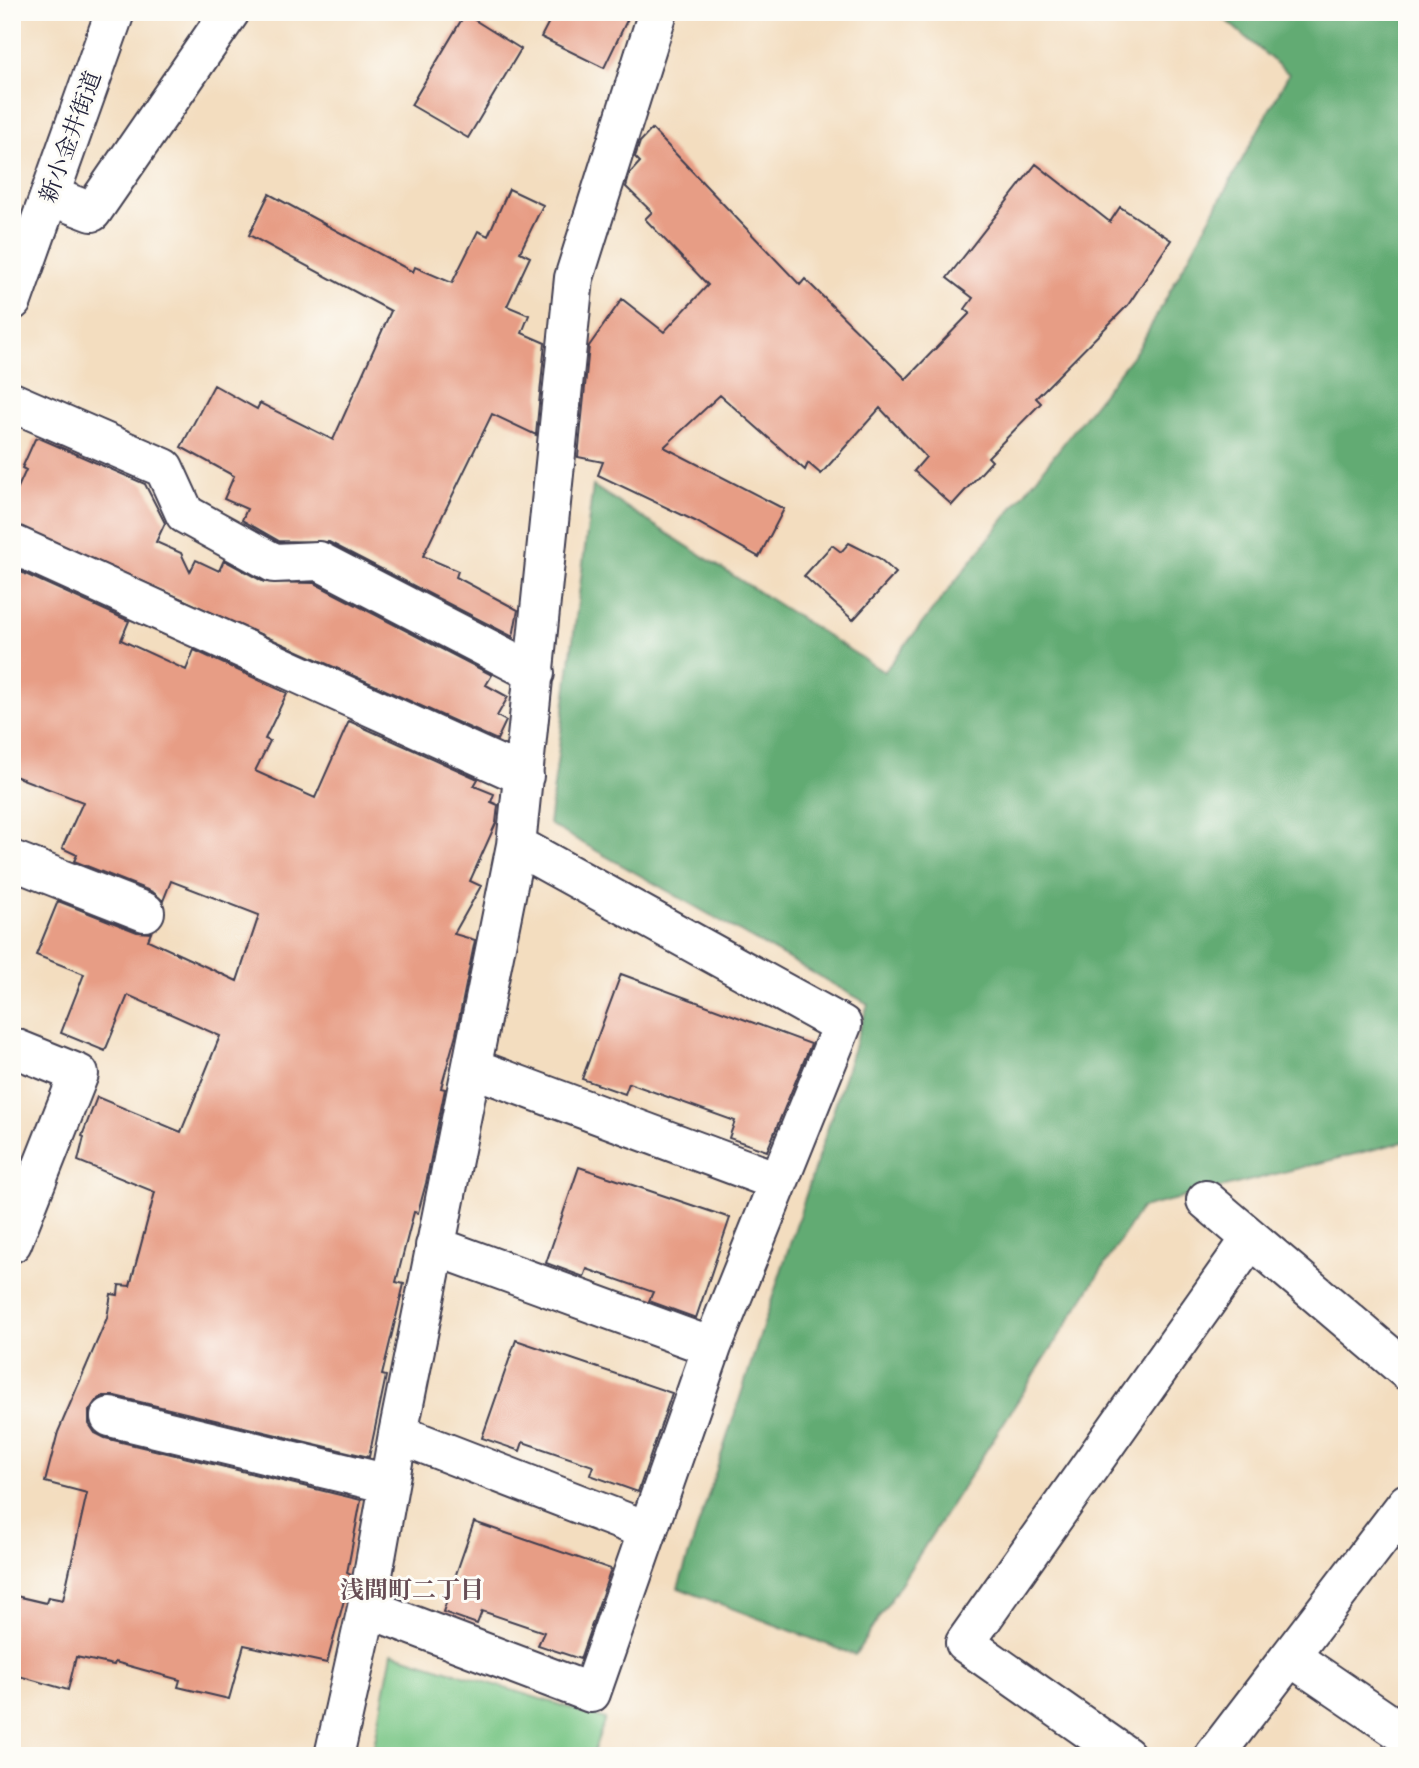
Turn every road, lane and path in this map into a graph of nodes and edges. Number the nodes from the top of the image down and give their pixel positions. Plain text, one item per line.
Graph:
1 (115, 12) edge
2 (230, 12) edge
3 (658, 12) edge
4 (50, 196) junction
5 (15, 282) edge
6 (12, 402) edge
7 (12, 544) edge
8 (535, 673) junction
9 (524, 776) junction
10 (516, 845) junction
11 (12, 860) edge
12 (145, 912) dead end
13 (12, 1047) edge
14 (473, 1068) junction
15 (777, 1181) junction
16 (1206, 1200) dead end
17 (14, 1233) edge
18 (1250, 1240) junction
19 (435, 1246) junction
20 (712, 1347) junction
21 (1407, 1371) edge
22 (110, 1418) dead end
23 (398, 1434) junction
24 (389, 1484) junction
25 (1407, 1503) edge
26 (646, 1530) junction
27 (367, 1608) junction
28 (1291, 1657) junction
29 (1407, 1736) edge
30 (334, 1756) edge
31 (1126, 1756) edge
32 (1214, 1756) edge

1 - 4 street, 新小金井街道
2 - 4 street
3 - 8 street
4 - 5 street, 新小金井街道
6 - 8 street
7 - 9 street
8 - 9 street
9 - 10 street
10 - 14 street
10 - 15 street
11 - 12 street
13 - 17 street
14 - 15 street
14 - 19 street
15 - 20 street
16 - 18 street
18 - 21 street
18 - 31 street
19 - 20 street
19 - 23 street
20 - 26 street
22 - 24 street
23 - 24 street
23 - 26 street
24 - 27 street
25 - 28 street
26 - 27 street
27 - 30 street
28 - 29 street
28 - 32 street

